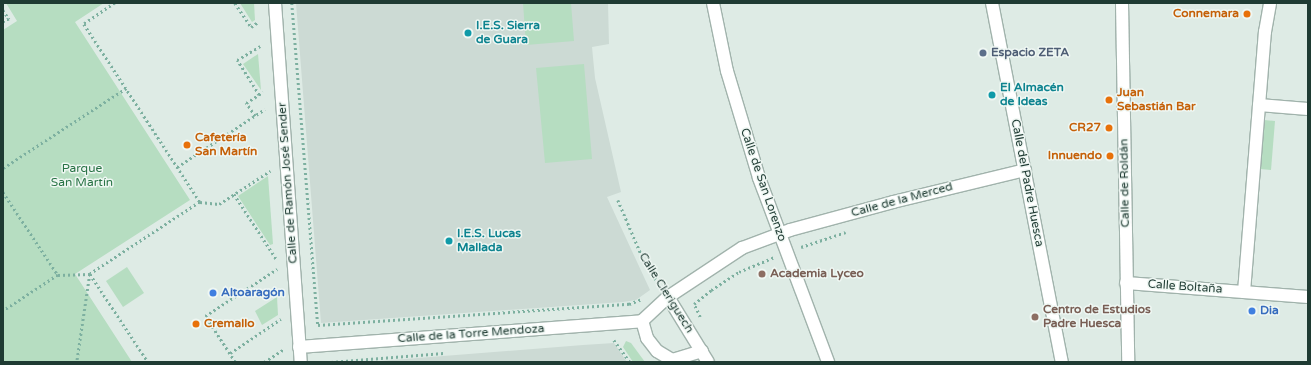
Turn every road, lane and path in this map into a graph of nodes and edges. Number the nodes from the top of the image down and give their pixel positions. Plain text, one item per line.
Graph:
1 (115, 3) edge
2 (235, 3) edge
3 (275, 3) edge
4 (292, 3) edge
5 (713, 3) edge
6 (992, 3) edge
7 (1122, 3) edge
8 (1270, 3) edge
9 (3, 10) edge
10 (3, 22) edge
11 (258, 22) dead end
12 (260, 46) dead end
13 (126, 88) junction
14 (263, 92) dead end
15 (259, 95) junction
16 (1259, 105) junction
17 (265, 109) dead end
18 (1308, 109) edge
19 (255, 116) junction
20 (177, 167) junction
21 (3, 168) edge
22 (1025, 170) junction
23 (270, 171) dead end
24 (3, 192) edge
25 (234, 194) junction
26 (618, 200) dead end
27 (200, 202) junction
28 (848, 231) dead end
29 (780, 234) junction
30 (799, 248) dead end
31 (774, 257) dead end
32 (277, 260) dead end
33 (277, 269) dead end
34 (90, 274) junction
35 (58, 275) junction
36 (1126, 283) junction
37 (664, 284) dead end
38 (661, 287) junction
39 (655, 290) dead end
40 (1244, 292) junction
41 (649, 294) dead end
42 (1308, 297) edge
43 (668, 298) junction
44 (3, 311) edge
45 (281, 319) dead end
46 (642, 321) junction
47 (703, 324) dead end
48 (619, 339) dead end
49 (606, 340) dead end
50 (614, 340) junction
51 (299, 347) junction
52 (284, 349) dead end
53 (702, 351) junction
54 (230, 353) junction
55 (450, 353) dead end
56 (672, 361) edge
57 (76, 362) edge
58 (148, 362) edge
59 (235, 362) edge
60 (264, 362) edge
61 (300, 362) edge
62 (331, 362) edge
63 (630, 362) edge
64 (708, 362) edge
65 (828, 362) edge
66 (1062, 362) edge
67 (1128, 362) edge

1 - 13 path
2 - 11 path
3 - 51 street, Calle de Ramón José Sender
4 - 41 path
5 - 29 street, Calle de San Lorenzo
6 - 22 street, Calle del Padre Huesca
7 - 36 street, Calle de Roldán
8 - 16 street
9 - 10 path
12 - 15 path
13 - 20 path
13 - 21 path
14 - 15 path
15 - 19 path
16 - 18 street
16 - 40 street
17 - 19 path
19 - 20 path
20 - 27 path
22 - 29 street, Calle de la Merced
22 - 66 street, Calle del Padre Huesca
23 - 25 path
24 - 35 path
25 - 27 path
25 - 32 path
26 - 38 path, Calle Cleriguech
27 - 34 path
28 - 30 path
29 - 43 street, Calle de la Merced
29 - 65 street, Calle de San Lorenzo
31 - 47 path
33 - 54 path
34 - 35 path
34 - 57 path
34 - 58 path
35 - 44 path
36 - 40 street, Calle Boltaña
36 - 67 street, Calle de Roldán
37 - 38 path
38 - 39 path
38 - 43 path, Calle Cleriguech
40 - 42 street, Calle Boltaña
43 - 46 street, Calle de la Merced
43 - 53 street, Calle Cleriguech
45 - 54 path
46 - 51 street, Calle de la Torre Mendoza
46 - 56 street
48 - 50 path
49 - 50 path
50 - 63 path
51 - 61 street, Calle de Ramón José Sender
52 - 60 path
53 - 56 street
53 - 64 street, Calle Cleriguech
54 - 59 path
55 - 62 path

